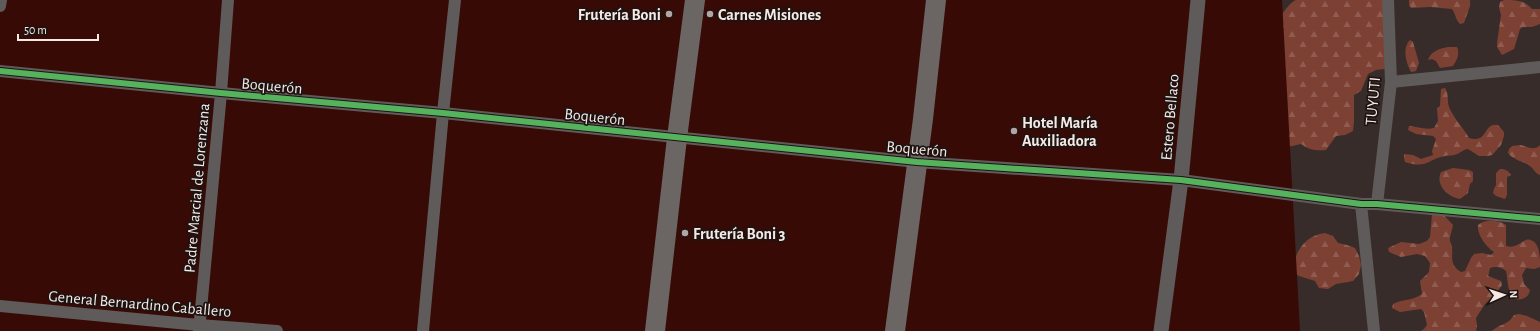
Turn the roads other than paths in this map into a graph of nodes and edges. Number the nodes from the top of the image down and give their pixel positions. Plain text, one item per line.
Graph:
1 (1, 0) edge
2 (228, 0) edge
3 (455, 0) edge
4 (695, 0) edge
5 (936, 0) edge
6 (1198, 0) edge
7 (1388, 0) edge
8 (0, 6) edge
9 (1540, 68) edge
10 (0, 71) edge
11 (1391, 82) junction
12 (221, 93) junction
13 (443, 113) junction
14 (677, 138) junction
15 (917, 162) junction
16 (1184, 181) junction
17 (1361, 204) junction
18 (1377, 204) junction
19 (1540, 219) edge
20 (0, 306) edge
21 (199, 328) edge
22 (277, 331) edge
23 (423, 331) edge
24 (655, 331) edge
25 (895, 331) edge
26 (1160, 331) edge
27 (1374, 331) edge

1 - 8 street
2 - 12 street, Padre Marcial de Lorenzana
3 - 13 street
4 - 14 highway
5 - 15 highway
6 - 16 street, Estero Bellaco
7 - 11 street, TUYUTI
9 - 11 street
10 - 12 street, Boquerón
11 - 18 street, TUYUTI
12 - 13 street, Boquerón
12 - 21 street, Padre Marcial de Lorenzana
13 - 14 street, Boquerón
13 - 23 street
14 - 15 street, Boquerón
14 - 24 highway
15 - 16 street, Boquerón
15 - 25 highway
16 - 17 street, Boquerón
16 - 26 street, Estero Bellaco
17 - 18 street, Boquerón
17 - 27 street
18 - 19 street, Boquerón
20 - 21 street, General Bernardino Caballero
21 - 22 street, General Bernardino Caballero

